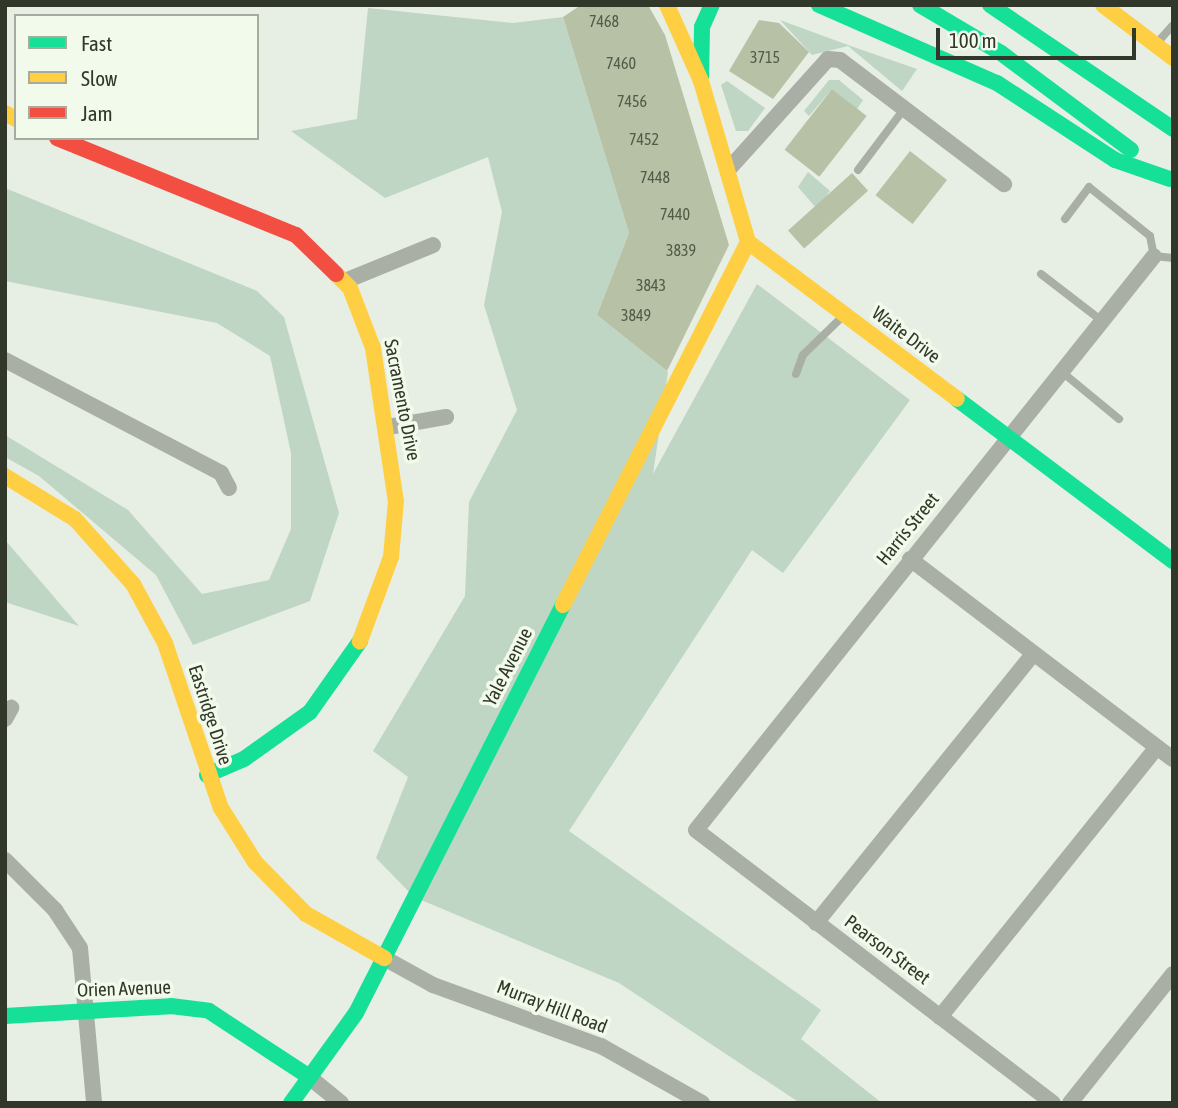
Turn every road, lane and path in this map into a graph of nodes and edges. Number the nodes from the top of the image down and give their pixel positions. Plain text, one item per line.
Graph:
1 (667, 5) edge
2 (686, 5) edge
3 (712, 5) edge
4 (819, 5) edge
5 (920, 5) edge
6 (990, 5) edge
7 (1104, 5) edge
8 (1173, 25) edge
9 (1156, 45) junction
10 (1173, 58) edge
11 (701, 81) junction
12 (904, 109) junction
13 (1173, 128) edge
14 (77, 142) edge
15 (728, 170) junction
16 (858, 170) dead end
17 (1171, 181) edge
18 (1004, 184) dead end
19 (1065, 219) dead end
20 (748, 242) junction
21 (433, 245) dead end
22 (1154, 256) junction
23 (1173, 258) edge
24 (1041, 274) dead end
25 (345, 281) junction
26 (844, 315) junction
27 (1102, 321) junction
28 (5, 360) edge
29 (1062, 372) junction
30 (796, 374) dead end
31 (446, 417) dead end
32 (1119, 419) dead end
33 (388, 427) junction
34 (1009, 439) junction
35 (5, 476) edge
36 (229, 488) dead end
37 (910, 559) junction
38 (1173, 561) edge
39 (1033, 654) junction
40 (1157, 747) junction
41 (1173, 759) edge
42 (207, 775) junction
43 (696, 830) joint
44 (5, 860) edge
45 (816, 923) junction
46 (384, 958) junction
47 (1173, 974) edge
48 (89, 1011) junction
49 (5, 1016) edge
50 (940, 1017) junction
51 (308, 1076) junction
52 (94, 1103) edge
53 (291, 1103) edge
54 (341, 1103) edge
55 (702, 1103) edge
56 (1053, 1103) edge
57 (1070, 1103) edge

1 - 11 main road
2 - 11 main road
3 - 11 main road
4 - 17 main road
5 - 17 main road
6 - 13 main road
7 - 9 main road
8 - 9 lane
9 - 10 main road
11 - 15 main road
12 - 15 street
12 - 16 lane
12 - 18 street
14 - 25 main road, Sacramento Drive
15 - 20 main road
19 - 22 lane
20 - 26 main road, Waite Drive
20 - 46 main road, Yale Avenue
21 - 25 street
22 - 23 lane
22 - 27 street, Harris Street
24 - 27 lane
25 - 33 main road, Sacramento Drive
26 - 30 lane
26 - 34 main road, Waite Drive
27 - 29 street, Harris Street
28 - 36 street
29 - 32 lane
29 - 34 street, Harris Street
31 - 33 street
33 - 42 main road, Sacramento Drive
34 - 37 street, Harris Street
34 - 38 main road, Waite Drive
35 - 42 main road, Eastridge Drive
37 - 39 street
37 - 43 street, Harris Street
39 - 40 street
39 - 45 street
40 - 41 street
40 - 50 street
42 - 46 main road, Eastridge Drive
43 - 45 street, Pearson Street
44 - 48 street
45 - 50 street, Pearson Street
46 - 51 main road, Yale Avenue
46 - 55 street, Murray Hill Road
47 - 57 street
48 - 49 main road, Orien Avenue
48 - 51 main road, Orien Avenue
48 - 52 street
50 - 56 street, Pearson Street
51 - 53 main road, Yale Avenue
51 - 54 street, Orien Avenue

